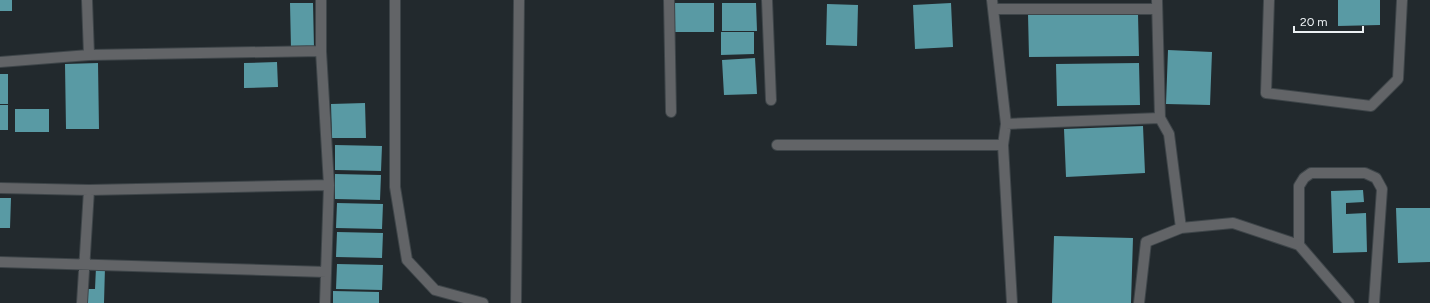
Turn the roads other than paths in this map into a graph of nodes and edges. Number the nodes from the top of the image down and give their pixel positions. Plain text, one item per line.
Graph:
1 (88, 0) edge
2 (321, 0) edge
3 (395, 0) edge
4 (520, 0) edge
5 (669, 0) edge
6 (767, 0) edge
7 (1269, 0) edge
8 (1402, 0) edge
9 (992, 5) edge
10 (1157, 5) edge
11 (321, 51) junction
12 (89, 55) junction
13 (0, 62) edge
14 (771, 100) dead end
15 (671, 112) dead end
16 (1160, 118) junction
17 (1006, 124) junction
18 (777, 144) dead end
19 (1004, 144) junction
20 (328, 186) junction
21 (0, 188) edge
22 (89, 190) junction
23 (1181, 228) junction
24 (1299, 245) junction
25 (0, 262) edge
26 (84, 264) junction
27 (326, 272) junction
28 (82, 303) edge
29 (324, 303) edge
30 (483, 303) edge
31 (516, 303) edge
32 (1012, 303) edge
33 (1139, 303) edge
34 (1349, 303) edge
35 (1374, 303) edge

1 - 12 street
2 - 11 street
3 - 30 street
4 - 31 street
5 - 15 street
6 - 14 street
7 - 8 street
9 - 10 street
9 - 17 street
10 - 16 street
11 - 12 street
11 - 20 street
12 - 13 street
16 - 17 street
16 - 23 street
17 - 19 street
18 - 19 street
19 - 32 street
20 - 22 street
20 - 27 street
21 - 22 street
22 - 26 street
23 - 24 street
23 - 33 street
24 - 34 street
24 - 35 street
25 - 26 street
26 - 27 street
26 - 28 street
27 - 29 street

